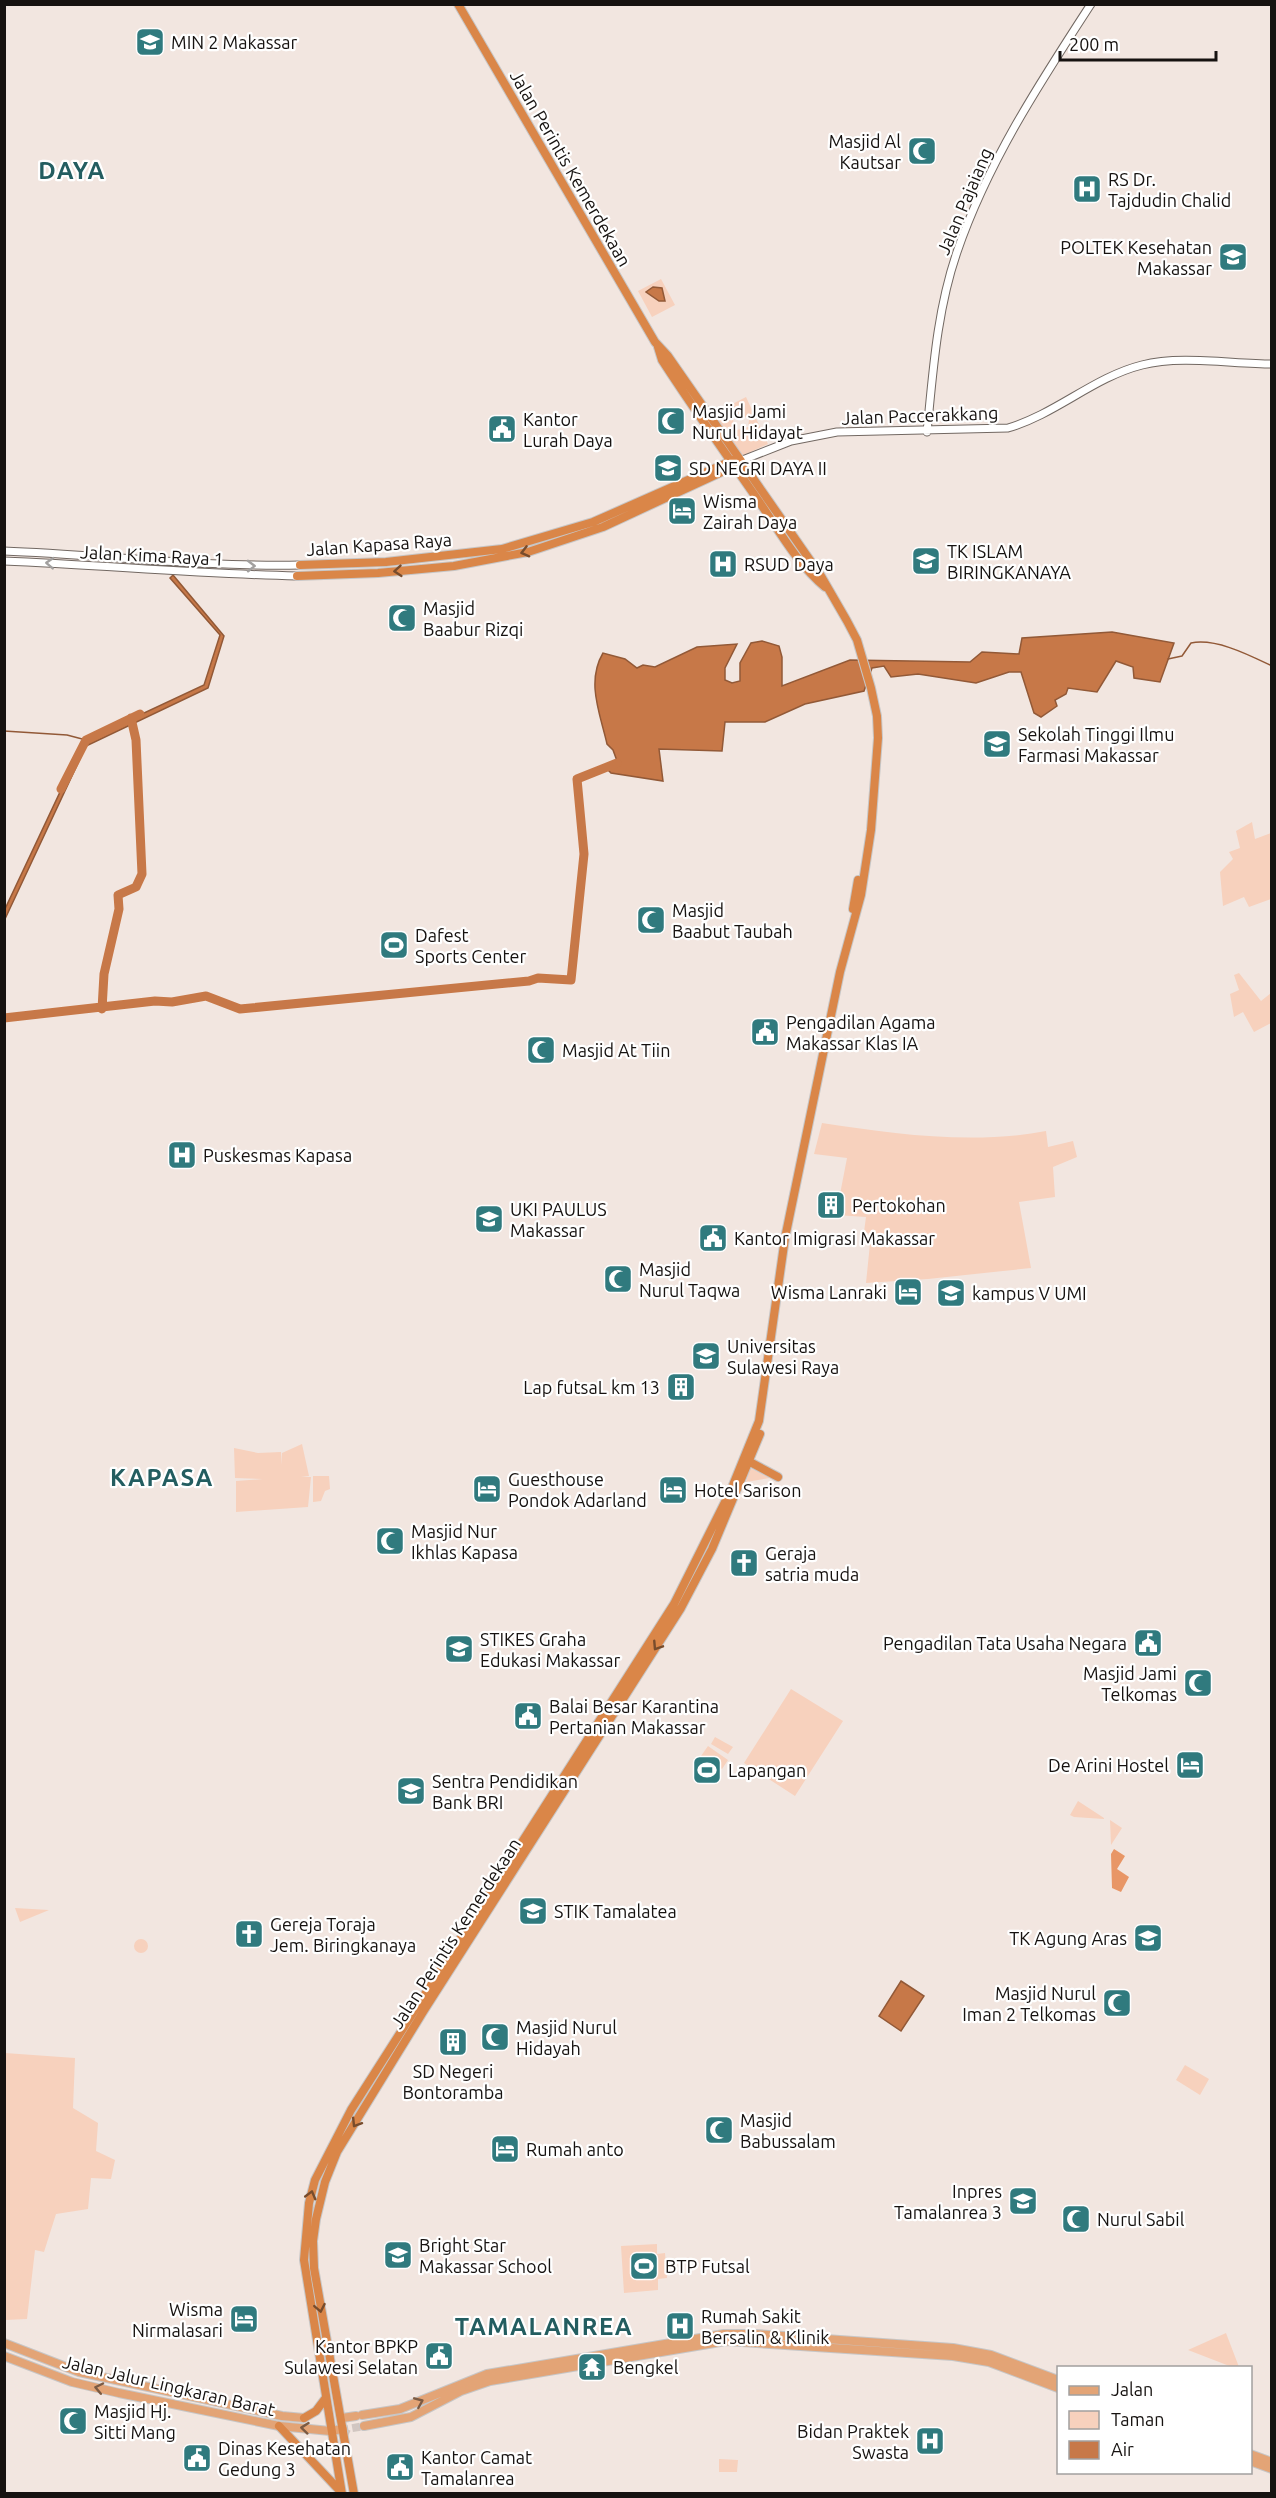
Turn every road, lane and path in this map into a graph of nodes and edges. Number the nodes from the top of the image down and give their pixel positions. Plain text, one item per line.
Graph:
1 (458, 4) edge
2 (1091, 4) edge
3 (1272, 364) edge
4 (927, 432) junction
5 (737, 462) junction
6 (4, 551) edge
7 (133, 557) junction
8 (4, 561) edge
9 (300, 565) joint
10 (133, 567) junction
11 (330, 570) junction
12 (297, 576) joint
13 (813, 1106) junction
14 (750, 1462) junction
15 (778, 1477) dead end
16 (678, 1606) junction
17 (416, 2017) junction
18 (4, 2343) edge
19 (859, 2346) junction
20 (4, 2356) edge
21 (489, 2378) junction
22 (1057, 2379) edge
23 (1057, 2387) edge
24 (325, 2398) junction
25 (304, 2418) joint
26 (342, 2418) junction
27 (328, 2420) junction
28 (279, 2426) junction
29 (364, 2426) tunnel mouth
30 (344, 2432) junction
31 (331, 2434) junction
32 (1252, 2454) edge
33 (1252, 2461) edge
34 (1272, 2462) edge
35 (1272, 2469) edge
36 (342, 2493) edge
37 (354, 2493) edge

1 - 5 highway, Jalan Perintis Kemerdekaan
2 - 4 main road, Jalan Pajaiang
3 - 4 main road, Jalan Paccerakkang
4 - 5 main road, Jalan Paccerakkang
5 - 11 highway, Jalan Kapasa Raya
5 - 13 highway, Jalan Perintis Kemerdekaan
6 - 7 main road, Jalan Kapasa Raya
7 -> 9 main road, Jalan Kapasa Raya
7 - 10 main road
10 -> 8 main road, Jalan Kima Raya 1
9 - 11 highway, Jalan Kapasa Raya
10 - 12 main road, Jalan Kima Raya 1
11 - 12 highway, Jalan Kapasa Raya
13 - 14 highway, Jalan Perintis Kemerdekaan
13 - 16 highway, Jalan Perintis Kemerdekaan
14 - 15 highway
14 - 16 highway, Jalan Perintis Kemerdekaan
16 - 17 highway, Jalan Perintis Kemerdekaan
24 -> 17 highway, Jalan Perintis Kemerdekaan
17 -> 26 highway, Jalan Perintis Kemerdekaan
18 - 25 main road, Jalan Jalur Lingkaran Barat
19 - 21 main road
19 - 22 main road
19 - 23 main road
28 -> 20 main road, Jalan Jalur Lingkaran Barat
26 -> 21 main road
21 - 29 main road
24 - 25 highway
24 - 27 highway, Jalan Perintis Kemerdekaan
26 - 27 highway
26 - 30 highway, Jalan Perintis Kemerdekaan
27 - 31 highway, Jalan Perintis Kemerdekaan
31 -> 28 main road, Jalan Jalur Lingkaran Barat
28 - 36 highway
30 - 31 highway
30 - 37 highway, Jalan Perintis Kemerdekaan
31 - 36 highway, Jalan Perintis Kemerdekaan
32 - 34 main road
33 - 35 main road

